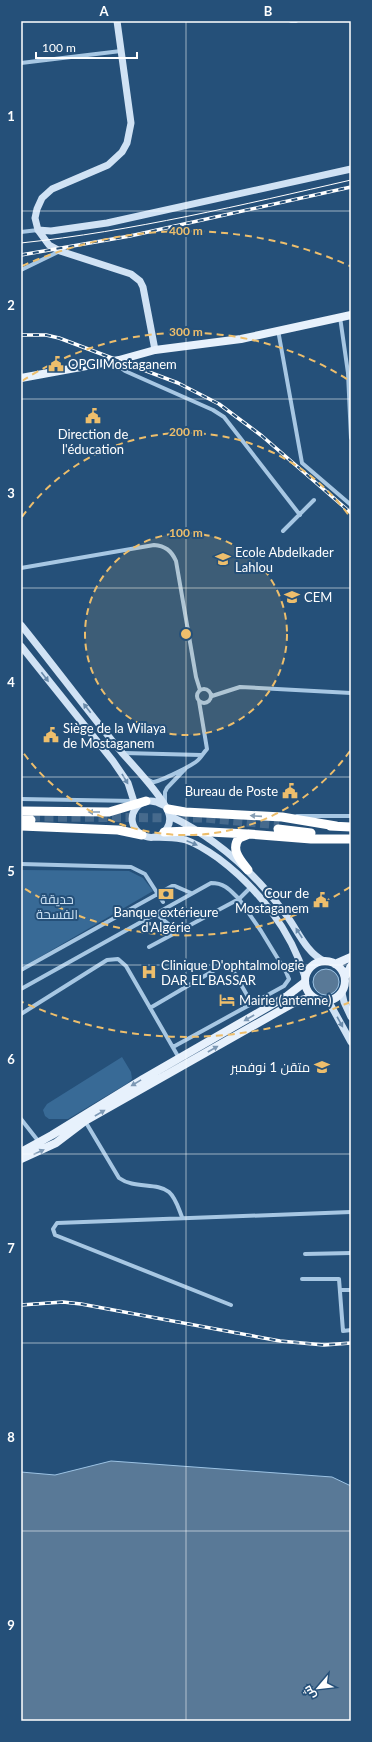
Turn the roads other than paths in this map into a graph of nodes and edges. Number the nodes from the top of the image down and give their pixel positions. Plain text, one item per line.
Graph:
1 (117, 21) edge
2 (291, 21) edge
3 (296, 21) edge
4 (122, 51) junction
5 (21, 63) edge
6 (351, 168) edge
7 (38, 230) junction
8 (21, 232) edge
9 (60, 251) junction
10 (21, 270) edge
11 (351, 315) edge
12 (340, 316) junction
13 (278, 330) junction
14 (155, 350) junction
15 (112, 362) junction
16 (350, 373) edge
17 (21, 378) edge
18 (351, 438) edge
19 (314, 500) dead end
20 (351, 505) edge
21 (300, 515) junction
22 (283, 532) dead end
23 (21, 568) edge
24 (21, 625) edge
25 (21, 646) edge
26 (200, 690) junction
27 (351, 693) edge
28 (212, 696) junction
29 (199, 701) junction
30 (123, 753) junction
31 (201, 755) junction
32 (187, 766) junction
33 (145, 778) junction
34 (21, 799) edge
35 (146, 801) joint
36 (135, 804) junction
37 (166, 809) junction
38 (21, 811) edge
39 (351, 816) edge
40 (21, 817) edge
41 (27, 819) tunnel mouth
42 (280, 824) junction
43 (21, 826) edge
44 (351, 827) edge
45 (164, 832) junction
46 (199, 832) junction
47 (249, 834) junction
48 (142, 835) junction
49 (153, 837) junction
50 (351, 838) edge
51 (21, 864) edge
52 (248, 870) junction
53 (251, 887) junction
54 (158, 893) junction
55 (191, 893) junction
56 (239, 899) junction
57 (163, 902) dead end
58 (155, 913) junction
59 (177, 931) junction
60 (148, 947) dead end
61 (351, 957) edge
62 (324, 961) junction
63 (335, 964) junction
64 (351, 966) edge
65 (21, 970) edge
66 (347, 978) edge
67 (305, 979) junction
68 (21, 989) edge
69 (342, 993) junction
70 (312, 997) junction
71 (329, 1002) junction
72 (252, 1004) junction
73 (150, 1008) junction
74 (21, 1014) edge
75 (351, 1017) edge
76 (351, 1042) edge
77 (173, 1047) junction
78 (179, 1058) junction
79 (21, 1119) edge
80 (85, 1122) junction
81 (39, 1142) junction
82 (21, 1152) edge
83 (21, 1159) edge
84 (351, 1212) edge
85 (182, 1217) junction
86 (351, 1252) edge
87 (305, 1254) dead end
88 (302, 1279) dead end
89 (340, 1290) junction
90 (351, 1290) edge
91 (231, 1305) dead end
92 (351, 1330) edge

1 - 4 main road
2 - 3 street
4 - 5 street
4 - 7 main road
6 - 7 main road
7 - 8 street
7 - 9 main road
9 - 10 street
9 - 14 main road
11 - 12 main road
12 - 13 main road
12 - 16 street
13 - 14 main road
13 - 20 street
14 - 15 main road
15 - 17 main road
15 - 21 street
16 - 18 street
19 - 21 street
21 - 22 street
23 - 26 street
30 -> 24 main road
25 -> 36 main road
26 - 28 street
26 - 29 street
27 - 28 street
28 - 29 street
29 - 31 street
30 - 31 street
30 - 33 main road
31 - 32 street
32 - 33 street
32 - 37 street
33 - 37 main road
34 - 36 street
35 - 36 highway
35 - 37 main road
36 -> 38 highway
36 - 48 main road
42 -> 37 highway
37 - 45 main road
37 - 46 main road
39 - 42 street
40 - 41 highway
42 - 44 highway
42 - 50 highway
43 - 48 highway
45 - 46 highway
45 - 49 main road
46 - 47 highway
46 - 52 main road
47 - 50 highway
47 - 52 highway
48 - 49 main road
49 -> 53 main road
51 - 54 street
62 -> 52 main road
53 - 56 street
53 - 67 main road
54 - 55 street
54 - 57 street
54 - 65 street
55 - 56 street
55 - 58 street
56 - 59 street
56 - 72 street
58 - 59 street
58 - 68 street
59 - 60 street
61 - 63 main road
62 - 63 main road
62 - 67 main road
63 - 66 main road
64 - 66 main road
66 - 69 main road
67 - 70 main road
67 -> 78 main road
69 - 71 main road
69 - 75 main road
70 - 71 main road
80 -> 70 main road
71 -> 76 main road
72 - 73 street
72 - 77 street
73 - 74 street
73 - 77 street
77 - 78 street
78 -> 81 main road
79 - 81 street
83 -> 80 main road
80 - 85 street
81 - 82 main road
84 - 85 street
85 - 91 street
86 - 87 street
88 - 89 street
89 - 90 street
89 - 92 street

